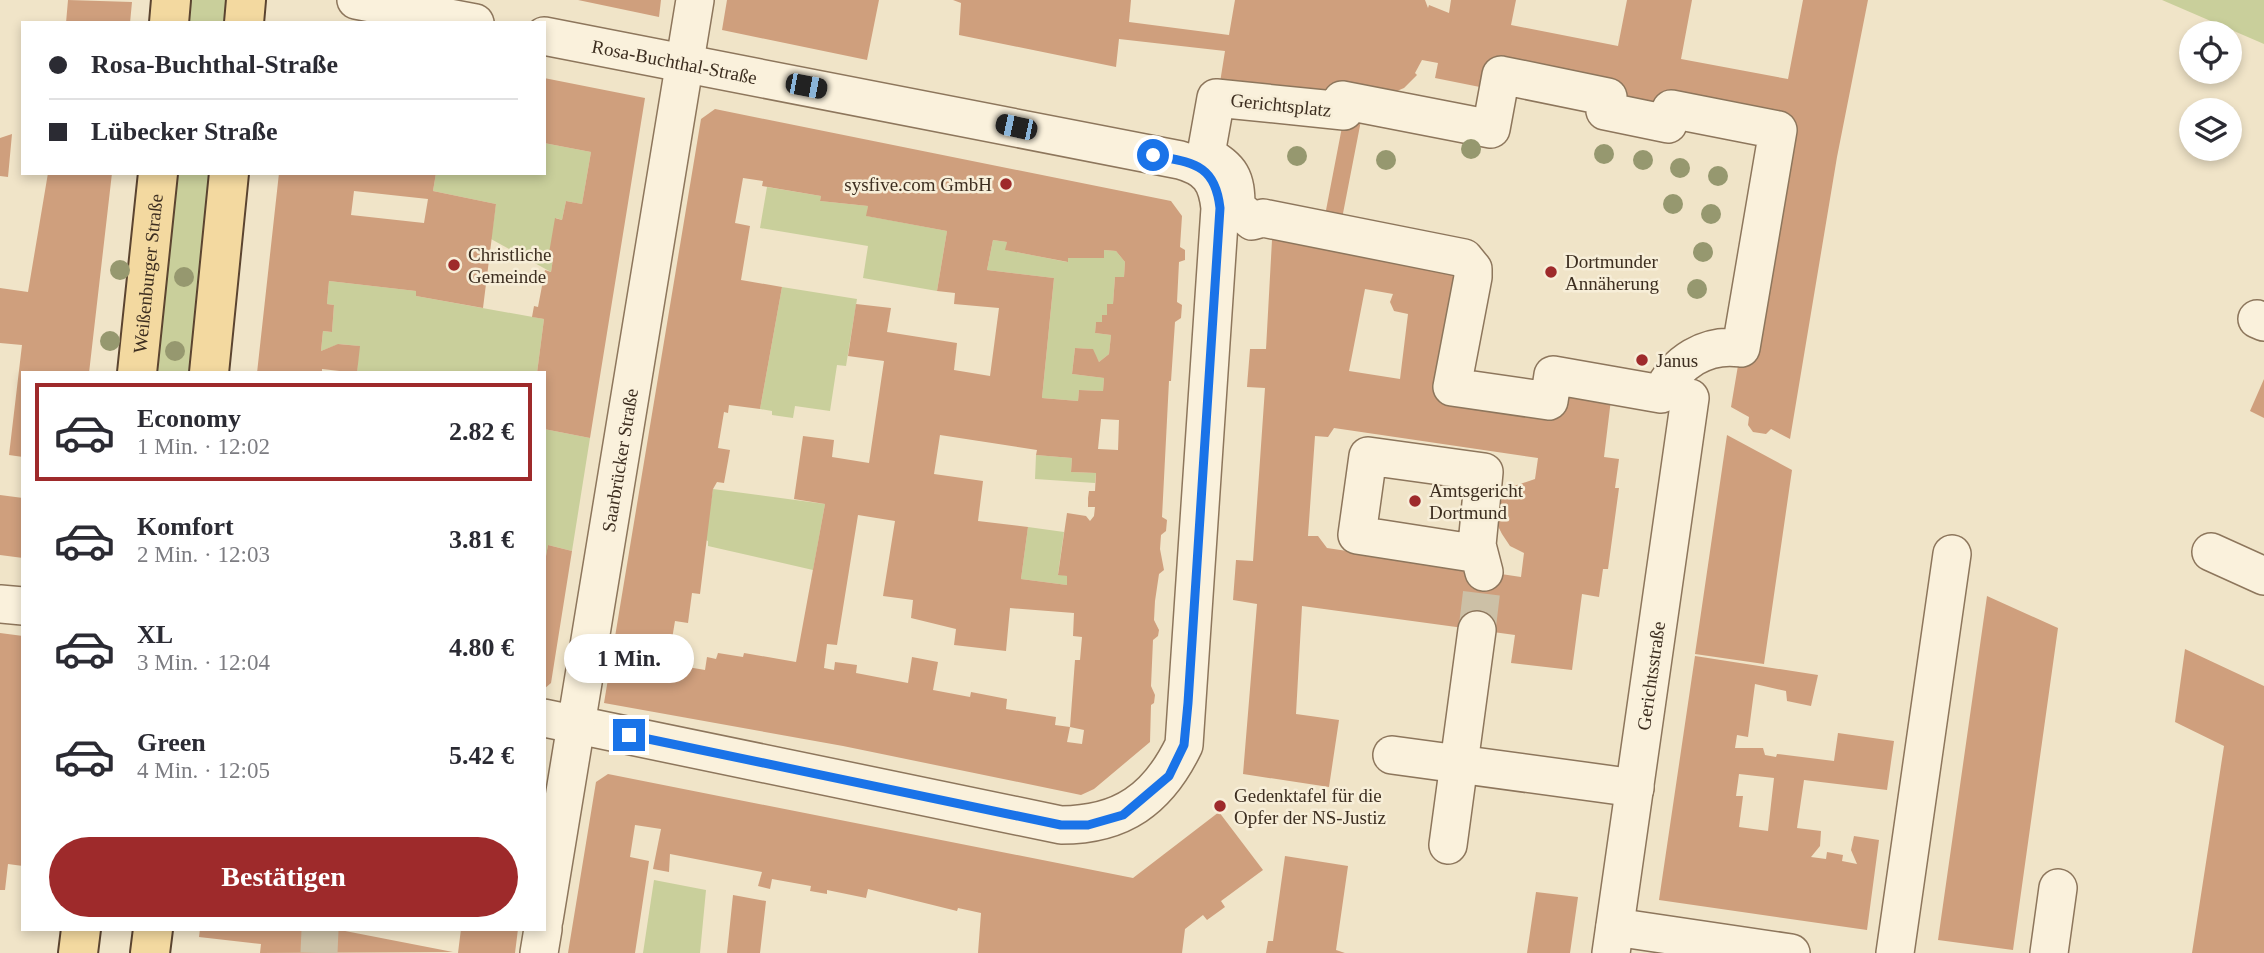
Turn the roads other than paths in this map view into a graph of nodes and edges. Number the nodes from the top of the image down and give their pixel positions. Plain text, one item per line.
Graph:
1 (171, 0) edge
2 (246, 0) edge
3 (356, 0) edge
4 (695, 0) edge
5 (169, 21) edge
6 (244, 21) edge
7 (465, 21) edge
8 (546, 36) edge
9 (685, 63) junction
10 (158, 175) edge
11 (229, 175) edge
12 (1741, 348) joint
13 (137, 371) edge
14 (209, 371) edge
15 (1690, 398) dead end
16 (2211, 552) dead end
17 (1952, 554) dead end
18 (2264, 576) edge
19 (0, 604) edge
20 (21, 606) edge
21 (1477, 630) tunnel mouth
22 (560, 720) edge
23 (1392, 755) dead end
24 (1459, 764) junction
25 (1635, 788) junction
26 (1448, 845) dead end
27 (550, 851) edge
28 (2058, 888) dead end
29 (546, 897) edge
30 (81, 931) edge
31 (153, 931) edge
32 (543, 931) edge
33 (1613, 940) edge
34 (78, 953) edge
35 (150, 953) edge
36 (539, 953) edge
37 (1791, 953) edge
38 (1895, 953) edge
39 (2049, 953) edge

1 - 5 main road
2 - 6 main road
3 - 7 street
4 - 9 street, Saarbrücker Straße
8 - 9 street, Rosa-Buchthal-Straße
9 - 22 street, Saarbrücker Straße
9 - 22 street, Rosa-Buchthal-Straße
10 - 13 main road, Weißenburger Straße
11 - 14 main road
12 - 12 street, Gerichtsplatz
15 - 25 street, Gerichtsstraße
16 - 18 street
17 - 38 street
19 - 20 street
21 - 24 street
22 - 27 street, Saarbrücker Straße
23 - 24 street
24 - 25 street
24 - 26 street
25 - 33 street, Gerichtsstraße
27 - 29 street, Saarbrücker Straße
28 - 39 street
30 - 34 main road
31 - 35 main road
32 - 36 street
33 - 37 street

